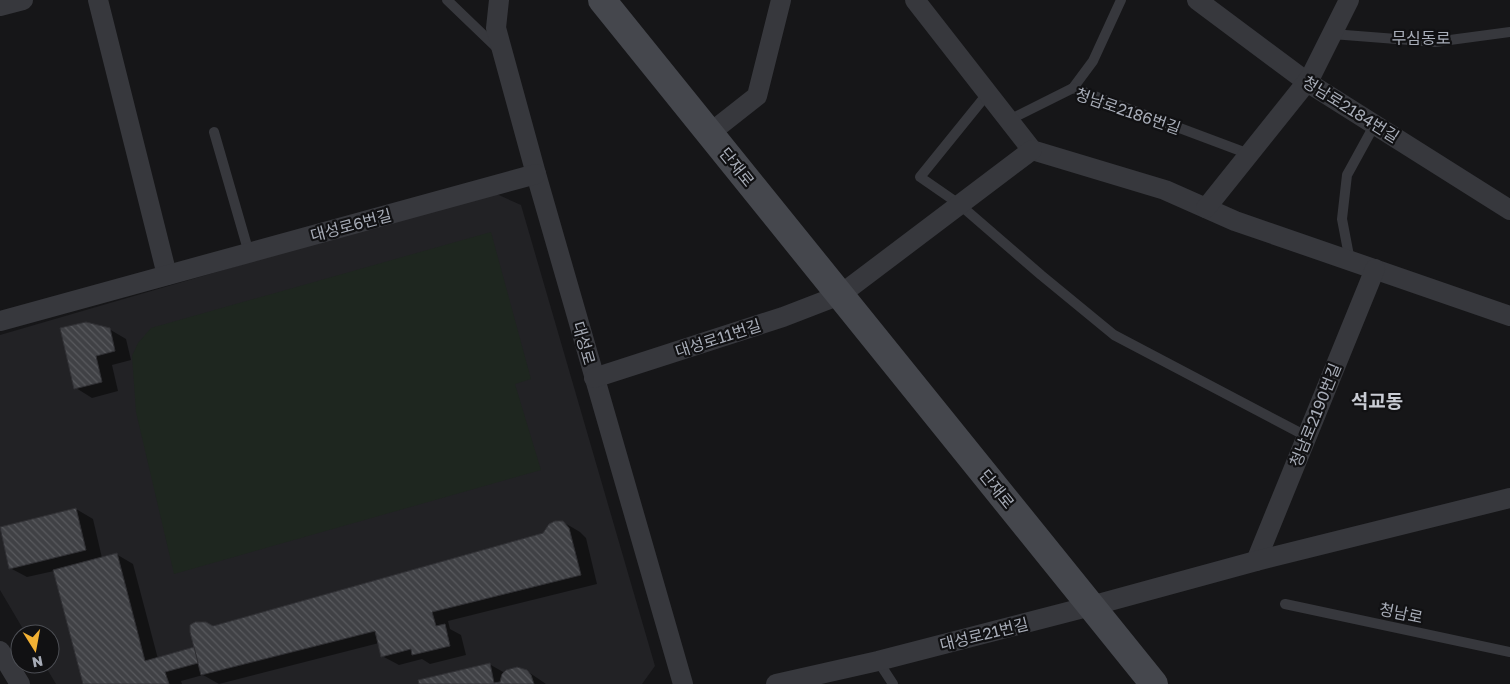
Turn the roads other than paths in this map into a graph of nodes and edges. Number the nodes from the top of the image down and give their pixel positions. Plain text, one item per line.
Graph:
1 (23, 0) edge
2 (98, 0) edge
3 (447, 0) edge
4 (499, 0) edge
5 (602, 0) edge
6 (781, 0) edge
7 (915, 0) edge
8 (1121, 0) edge
9 (1197, 0) edge
10 (1349, 0) edge
11 (0, 6) edge
12 (1510, 32) edge
13 (1332, 34) junction
14 (503, 53) junction
15 (1307, 82) junction
16 (1073, 88) junction
17 (988, 93) junction
18 (1009, 120) junction
19 (1375, 124) junction
20 (214, 132) dead end
21 (710, 133) junction
22 (1032, 150) junction
23 (1249, 154) junction
24 (536, 174) junction
25 (959, 204) junction
26 (1206, 208) junction
27 (1510, 210) edge
28 (249, 253) junction
29 (1350, 261) junction
30 (1375, 269) junction
31 (167, 275) junction
32 (840, 295) junction
33 (1510, 316) edge
34 (0, 321) edge
35 (594, 378) junction
36 (1306, 436) junction
37 (1510, 498) edge
38 (1256, 560) junction
39 (1286, 604) dead end
40 (1091, 606) junction
41 (0, 651) edge
42 (1510, 652) edge
43 (878, 661) junction
44 (20, 684) edge
45 (683, 684) edge
46 (776, 684) edge
47 (893, 684) edge
48 (1154, 684) edge

1 - 11 street
2 - 31 street
3 - 14 lane
4 - 14 street, 대성로
5 - 21 street, 단재로
6 - 21 street, 단재로
7 - 17 street
8 - 16 lane
9 - 15 street, 청남로2184번길
10 - 13 street
12 - 13 lane, 무심동로
13 - 15 street
14 - 24 street, 대성로
15 - 19 street, 청남로2184번길
15 - 23 street
16 - 18 lane, 청남로2186번길
16 - 23 lane, 청남로2186번길
17 - 18 street
17 - 25 lane
18 - 22 street
19 - 27 street, 청남로2184번길
19 - 29 lane
20 - 28 lane
21 - 32 street, 단재로
22 - 25 street
22 - 26 street
23 - 26 street
24 - 28 street, 대성로6번길
24 - 35 street, 대성로
25 - 32 street
25 - 36 lane
26 - 29 street
28 - 31 street, 대성로6번길
29 - 30 street
30 - 33 street
30 - 36 street, 청남로2190번길
31 - 34 street, 대성로6번길
32 - 35 street, 대성로11번길
32 - 40 street, 단재로
35 - 45 street, 대성로
36 - 38 street, 청남로2190번길
37 - 38 street
38 - 40 street
39 - 42 lane, 청남로
40 - 43 street, 대성로21번길
40 - 48 street, 단재로
41 - 44 street
43 - 46 street, 대성로21번길
43 - 47 lane

